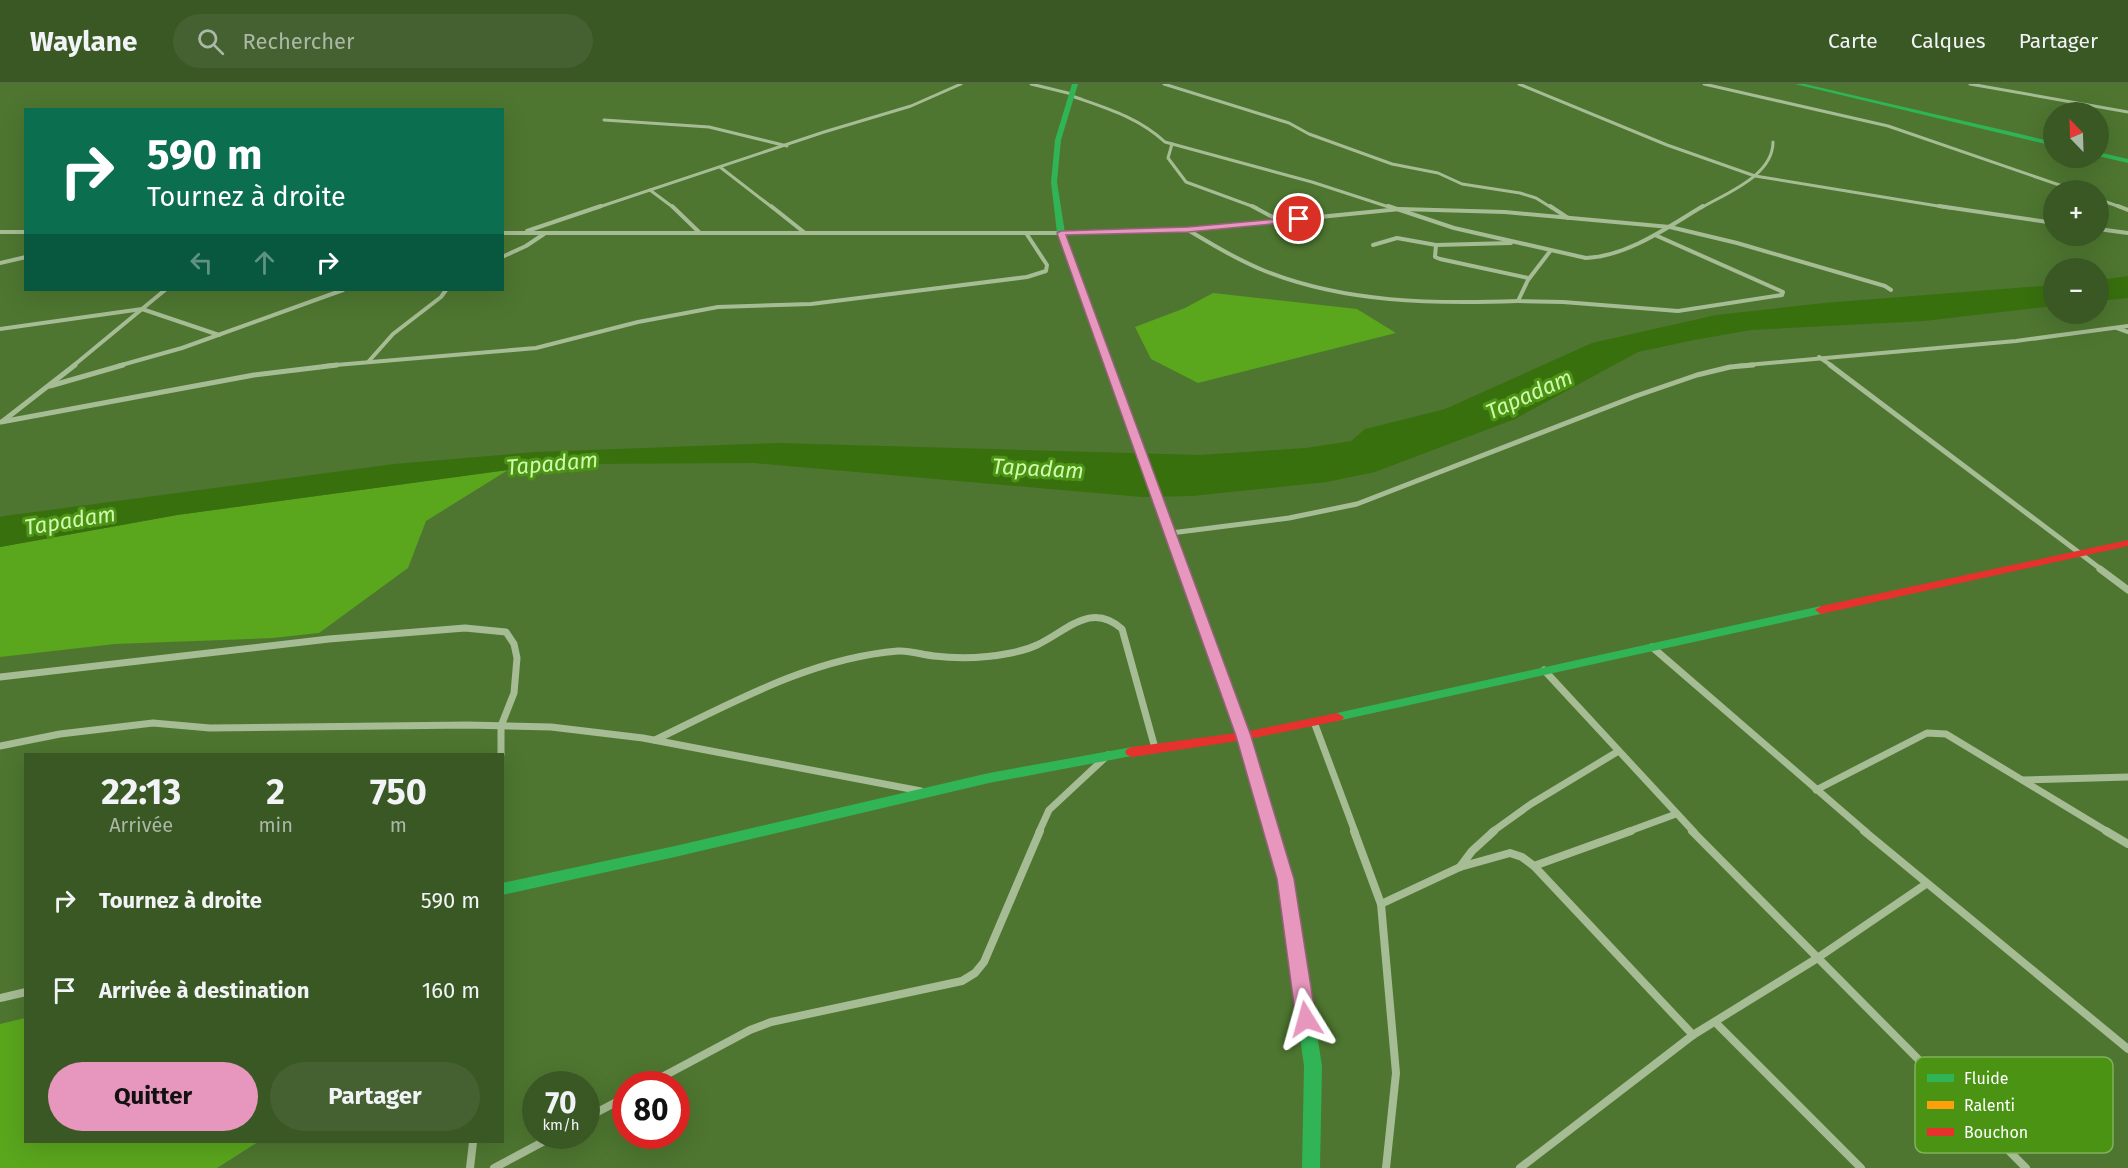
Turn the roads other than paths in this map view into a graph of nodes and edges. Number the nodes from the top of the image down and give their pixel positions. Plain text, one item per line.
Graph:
1 (961, 84) edge
2 (1032, 84) edge
3 (1164, 84) edge
4 (1519, 84) edge
5 (1704, 84) edge
6 (1798, 84) edge
7 (1970, 84) edge
8 (1073, 92) edge
9 (2128, 112) edge
10 (604, 120) dead end
11 (2043, 141) edge
12 (1773, 142) dead end
13 (1172, 144) junction
14 (787, 146) junction
15 (2109, 157) edge
16 (2128, 161) edge
17 (720, 167) junction
18 (1755, 176) junction
19 (2045, 180) edge
20 (650, 190) junction
21 (2109, 203) edge
22 (1400, 209) junction
23 (2128, 210) edge
24 (1569, 219) junction
25 (1280, 221) junction
26 (2043, 221) edge
27 (1670, 227) junction
28 (1188, 230) junction
29 (2109, 230) edge
30 (0, 232) edge
31 (24, 232) edge
32 (504, 233) edge
33 (520, 233) junction
34 (545, 233) junction
35 (700, 233) junction
36 (805, 233) junction
37 (1026, 233) junction
38 (1061, 233) junction
39 (2128, 233) edge
40 (1655, 235) junction
41 (1517, 243) junction
42 (1373, 245) dead end
43 (1436, 245) junction
44 (1551, 250) junction
45 (504, 256) edge
46 (24, 257) edge
47 (0, 263) edge
48 (1528, 278) junction
49 (1892, 290) dead end
50 (164, 291) edge
51 (340, 291) edge
52 (445, 291) edge
53 (1518, 301) junction
54 (142, 309) junction
55 (2128, 326) edge
56 (2116, 327) junction
57 (0, 329) edge
58 (2128, 332) edge
59 (220, 336) junction
60 (1819, 357) junction
61 (369, 361) junction
62 (50, 386) junction
63 (0, 423) edge
64 (1168, 533) junction
65 (2128, 543) edge
66 (2080, 553) junction
67 (2128, 590) edge
68 (1652, 647) junction
69 (1544, 670) junction
70 (0, 677) edge
71 (1314, 722) junction
72 (501, 726) junction
73 (1244, 736) junction
74 (655, 740) junction
75 (0, 746) edge
76 (1155, 748) junction
77 (1617, 752) junction
78 (501, 753) edge
79 (1108, 755) junction
80 (2128, 777) edge
81 (2023, 780) junction
82 (1816, 790) junction
83 (924, 792) junction
84 (1676, 814) junction
85 (2128, 844) edge
86 (1534, 866) junction
87 (1460, 867) junction
88 (1926, 884) junction
89 (504, 890) edge
90 (1381, 903) junction
91 (1816, 959) junction
92 (24, 992) edge
93 (0, 998) edge
94 (1715, 1022) junction
95 (1694, 1035) junction
96 (2128, 1048) edge
97 (1915, 1058) edge
98 (673, 1071) edge
99 (473, 1143) edge
100 (530, 1149) edge
101 (2011, 1153) edge
102 (470, 1168) edge
103 (494, 1168) edge
104 (1311, 1168) edge
105 (1386, 1168) edge
106 (1520, 1168) edge
107 (1861, 1168) edge
108 (2026, 1168) edge

1 - 14 street
2 - 8 street
3 - 24 street
4 - 18 street
5 - 19 street
6 - 11 main road
7 - 9 street
8 - 13 street
8 - 38 main road
10 - 14 street
12 - 18 street
13 - 22 street
13 - 25 street
14 - 17 street
15 - 16 main road
17 - 20 street
17 - 36 street
18 - 26 street
18 - 27 street
20 - 33 street
20 - 35 street
21 - 23 street
22 - 24 street
22 - 25 street
22 - 41 street
24 - 27 street
25 - 28 street
27 - 40 street
27 - 49 street
28 - 38 street
28 - 53 street
29 - 39 street
30 - 31 street
32 - 33 street
33 - 34 street
34 - 35 street
34 - 45 street
35 - 36 street
36 - 37 street
37 - 38 street
37 - 61 street
38 - 64 main road
40 - 44 street
40 - 53 street
41 - 43 street
41 - 44 street
42 - 43 street
43 - 48 street
44 - 48 street
46 - 47 street
48 - 53 street
50 - 54 street
51 - 59 street
52 - 61 street
54 - 57 street
54 - 59 street
54 - 62 street
55 - 56 street
56 - 58 street
56 - 60 street
59 - 62 street
60 - 64 street
60 - 66 street
61 - 63 street
62 - 63 street
64 - 73 main road
65 - 66 main road
66 - 67 street
66 - 68 main road
68 - 69 main road
68 - 82 street
69 - 71 main road
69 - 77 street
70 - 72 street
71 - 73 main road
71 - 90 street
72 - 74 street
72 - 75 street
72 - 78 street
73 - 76 main road
73 - 104 main road
74 - 76 street
74 - 83 street
76 - 79 main road
77 - 84 street
77 - 87 street
79 - 83 main road
79 - 98 street
80 - 81 street
81 - 82 street
81 - 85 street
82 - 88 street
83 - 89 main road
84 - 86 street
84 - 91 street
86 - 87 street
86 - 95 street
87 - 90 street
88 - 91 street
88 - 96 street
90 - 105 street
91 - 94 street
91 - 97 street
92 - 93 street
94 - 95 street
94 - 107 street
95 - 106 street
99 - 102 street
100 - 103 street
101 - 108 street

